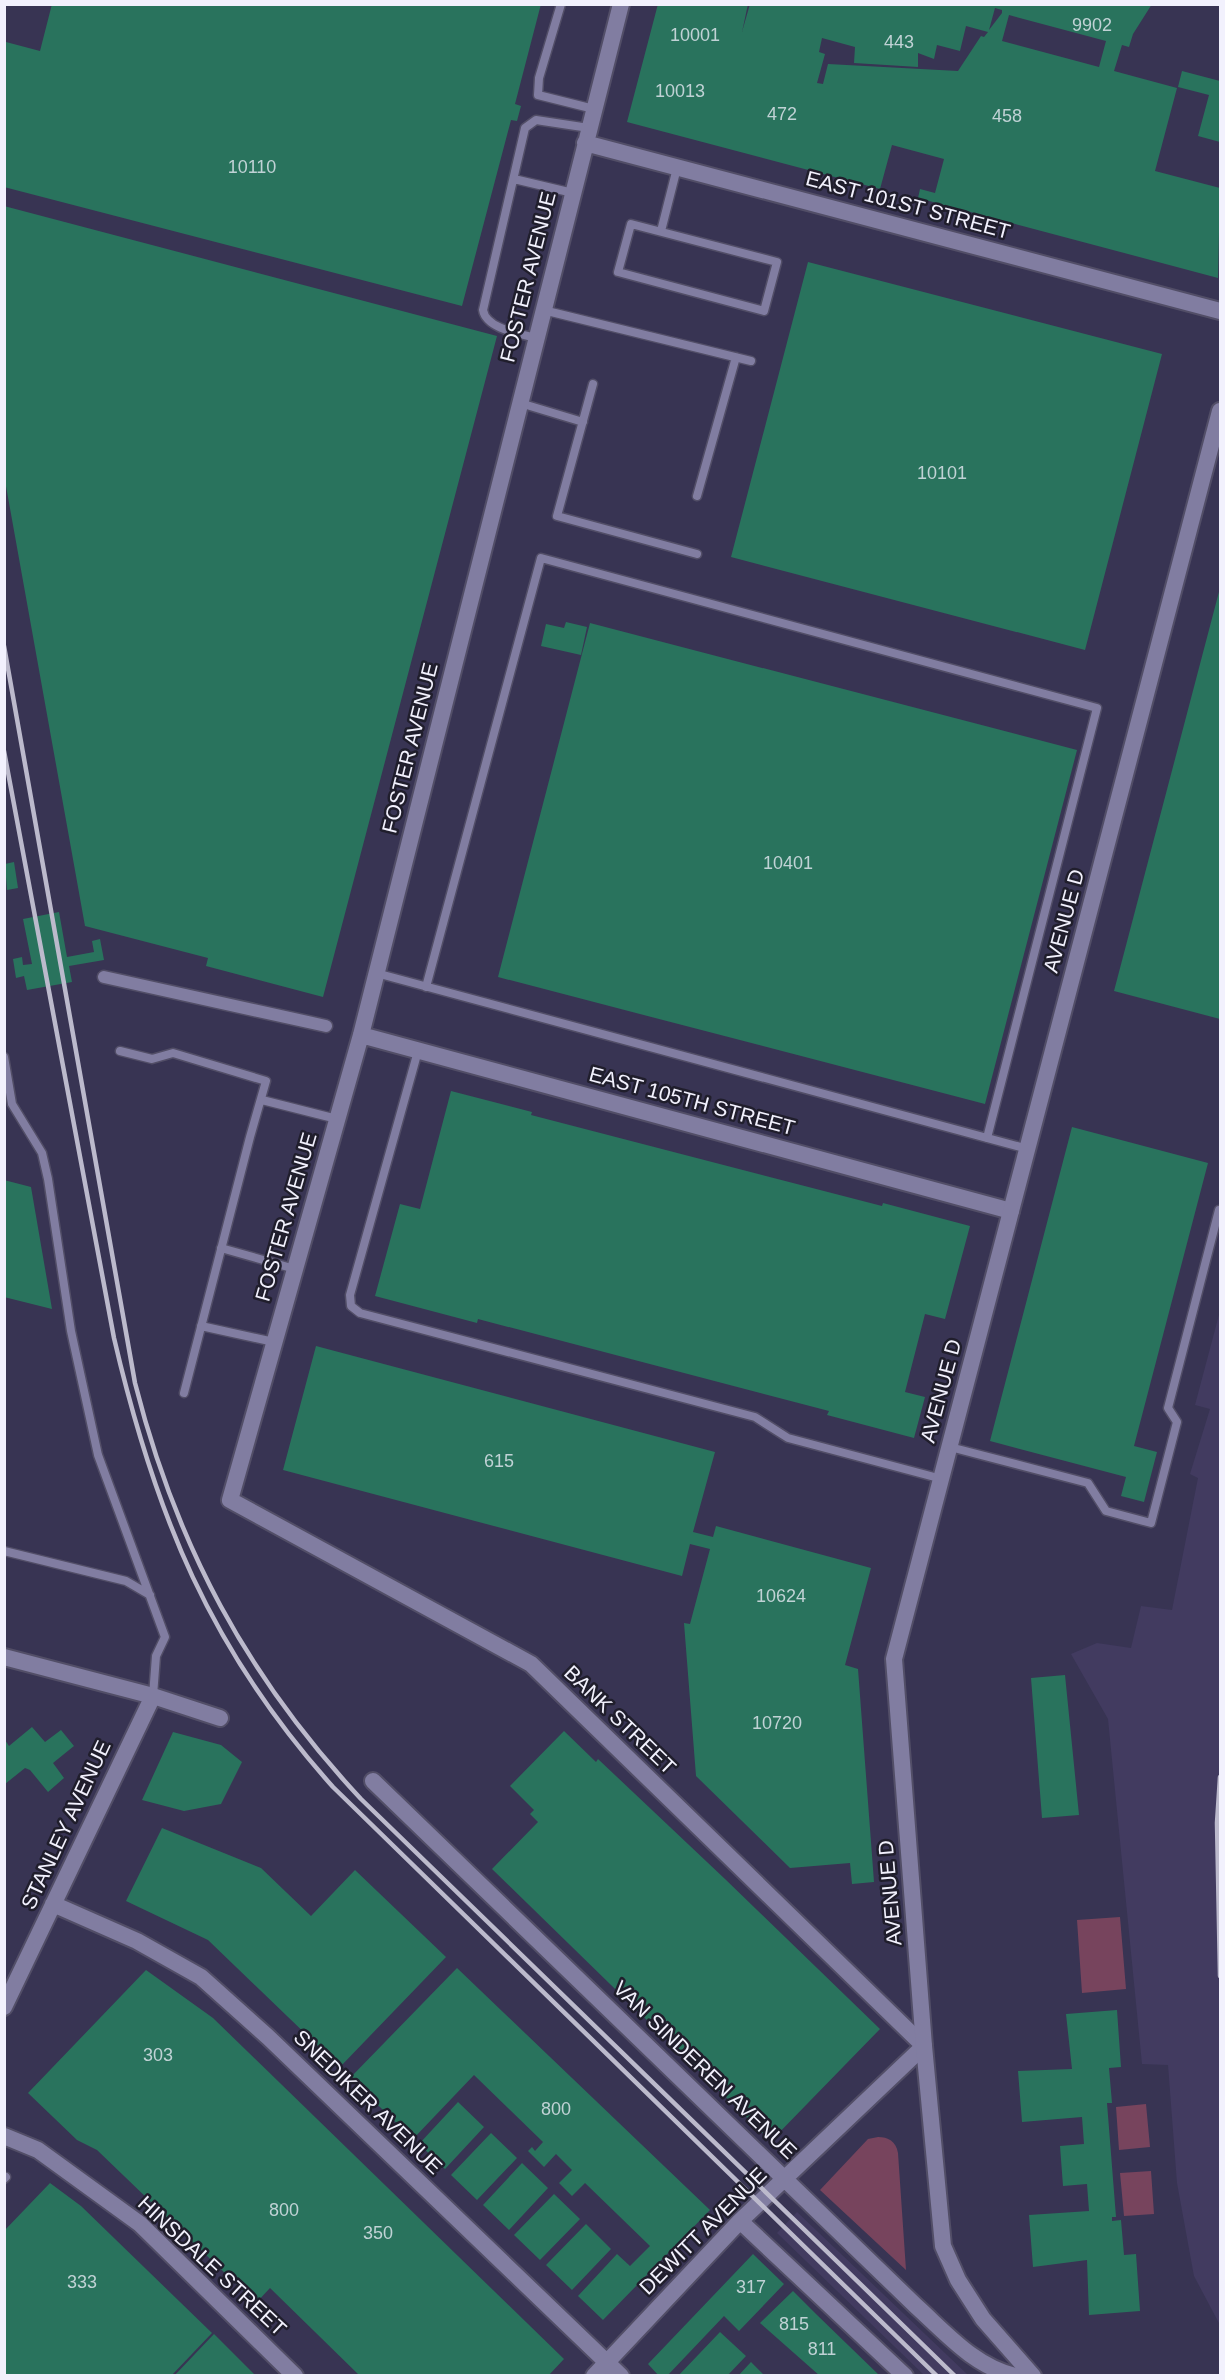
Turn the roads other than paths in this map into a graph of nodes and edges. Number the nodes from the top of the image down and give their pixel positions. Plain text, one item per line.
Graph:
1 (561, 4) edge
2 (621, 4) edge
3 (594, 109) junction
4 (587, 136) junction
5 (677, 168) junction
6 (514, 179) junction
7 (573, 193) junction
8 (660, 231) junction
9 (543, 310) junction
10 (1221, 310) edge
11 (536, 338) junction
12 (736, 357) junction
13 (751, 361) dead end
14 (593, 384) dead end
15 (520, 403) junction
16 (1221, 411) edge
17 (583, 422) junction
18 (697, 496) dead end
19 (697, 554) dead end
20 (376, 973) junction
21 (105, 977) dead end
22 (426, 987) junction
23 (326, 1026) dead end
24 (361, 1035) junction
25 (120, 1051) dead end
26 (418, 1051) junction
27 (4, 1057) edge
28 (262, 1100) junction
29 (337, 1119) junction
30 (987, 1137) junction
31 (1028, 1149) junction
32 (1220, 1210) edge
33 (1011, 1211) junction
34 (221, 1248) junction
35 (295, 1269) junction
36 (201, 1326) junction
37 (274, 1342) junction
38 (184, 1392) dead end
39 (950, 1447) junction
40 (942, 1479) junction
41 (230, 1500) joint
42 (4, 1551) edge
43 (150, 1596) junction
44 (4, 1657) edge
45 (153, 1696) junction
46 (220, 1718) dead end
47 (373, 1781) dead end
48 (53, 1904) junction
49 (4, 2007) edge
50 (924, 2046) junction
51 (4, 2136) edge
52 (786, 2179) junction
53 (740, 2220) junction
54 (607, 2362) junction
55 (295, 2376) edge
56 (594, 2376) edge
57 (621, 2376) edge
58 (905, 2376) edge
59 (1015, 2376) edge
60 (1033, 2376) edge

1 - 3 lane
2 - 3 street, FOSTER AVENUE
3 - 4 street, FOSTER AVENUE
4 - 5 street, EAST 101ST STREET
4 - 6 lane
4 - 7 street, FOSTER AVENUE
5 - 8 lane
5 - 10 street, EAST 101ST STREET
6 - 7 lane
6 - 11 lane
7 - 9 street, FOSTER AVENUE
8 - 8 lane
9 - 11 street, FOSTER AVENUE
9 - 12 lane
11 - 15 street, FOSTER AVENUE
12 - 13 lane
12 - 18 lane
14 - 17 lane
15 - 17 lane
15 - 20 street, FOSTER AVENUE
16 - 31 street, AVENUE D
17 - 19 lane
20 - 22 lane
20 - 24 street, FOSTER AVENUE
21 - 23 street
22 - 30 lane
22 - 30 lane
24 - 26 street, EAST 105TH STREET
24 - 29 street, FOSTER AVENUE
25 - 28 lane
26 - 33 street, EAST 105TH STREET
26 - 40 lane
27 - 43 lane
28 - 29 lane
28 - 34 lane
29 - 35 street, FOSTER AVENUE
30 - 31 lane
31 - 33 street, AVENUE D
32 - 39 lane
33 - 39 street, AVENUE D
34 - 35 lane
34 - 36 lane
35 - 37 street, FOSTER AVENUE
36 - 37 lane
36 - 38 lane
37 - 41 street, FOSTER AVENUE
39 - 40 street, AVENUE D
40 - 50 street, AVENUE D
41 - 50 street, BANK STREET
42 - 43 lane
43 - 45 lane
44 - 45 street
45 - 46 street
45 - 48 street, STANLEY AVENUE
47 - 52 street, VAN SINDEREN AVENUE
48 - 49 street, STANLEY AVENUE
48 - 54 street, SNEDIKER AVENUE
50 - 52 street, DEWITT AVENUE
50 - 60 street, AVENUE D
51 - 55 street, HINSDALE STREET
52 - 53 street, DEWITT AVENUE
52 - 59 street, VAN SINDEREN AVENUE
53 - 54 street, DEWITT AVENUE
53 - 58 street
54 - 56 street, DEWITT AVENUE
54 - 57 street, SNEDIKER AVENUE

